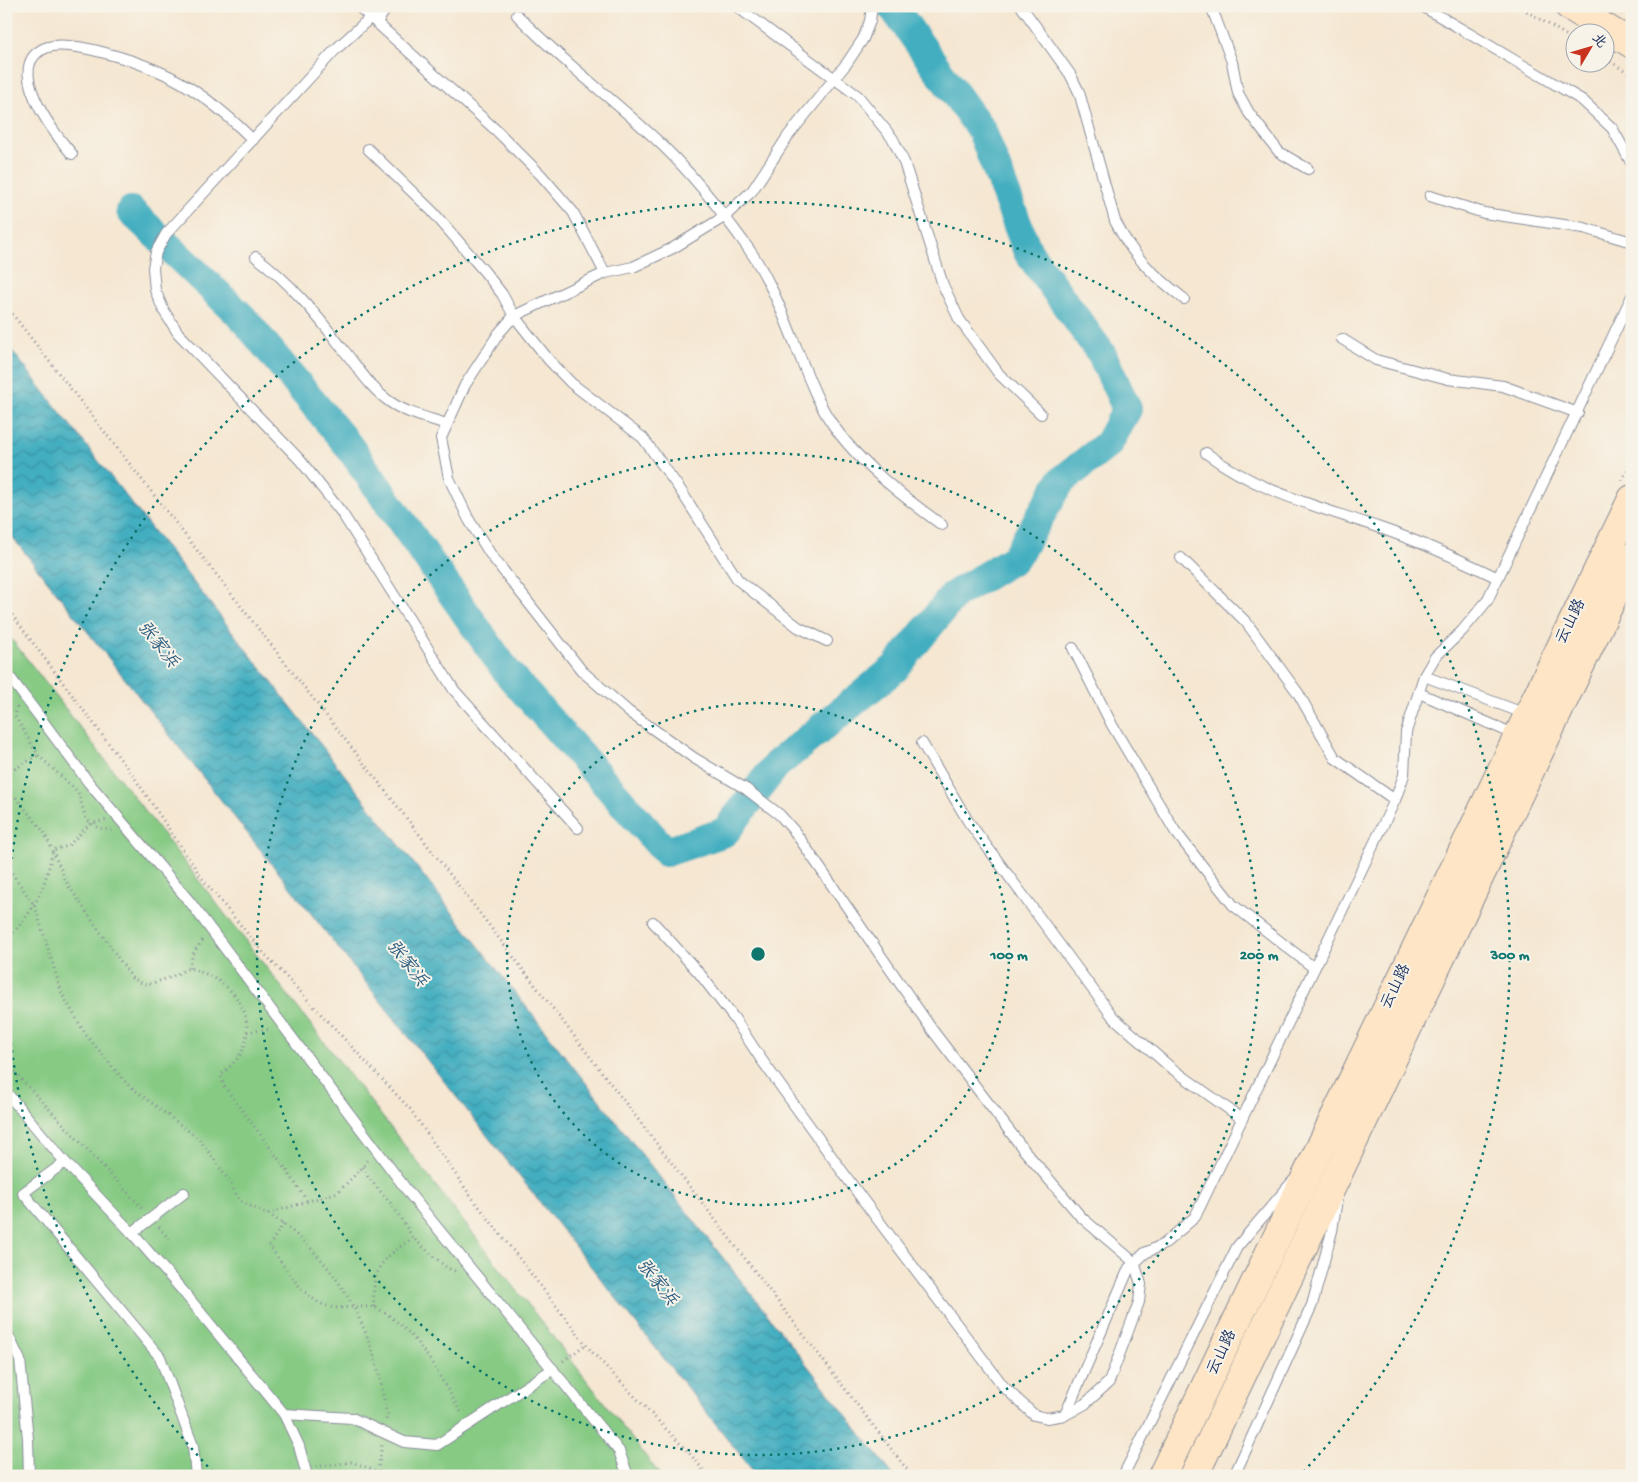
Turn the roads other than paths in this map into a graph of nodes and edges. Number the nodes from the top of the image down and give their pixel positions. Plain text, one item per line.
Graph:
1 (388, 6) edge
2 (736, 6) edge
3 (872, 6) edge
4 (1021, 6) edge
5 (1211, 6) edge
6 (1422, 6) edge
7 (1569, 6) edge
8 (367, 12) edge
9 (517, 15) dead end
10 (1632, 44) edge
11 (836, 79) junction
12 (253, 140) junction
13 (368, 149) dead end
14 (72, 154) dead end
15 (1632, 164) edge
16 (1308, 169) dead end
17 (1430, 196) dead end
18 (724, 217) junction
19 (1632, 242) edge
20 (256, 257) dead end
21 (605, 273) junction
22 (1632, 296) edge
23 (1184, 299) dead end
24 (514, 316) junction
25 (1342, 339) dead end
26 (1578, 413) junction
27 (1041, 414) dead end
28 (446, 424) junction
29 (1206, 453) dead end
30 (1632, 499) edge
31 (942, 525) dead end
32 (1181, 558) dead end
33 (1632, 558) edge
34 (1498, 578) junction
35 (827, 641) dead end
36 (1073, 648) dead end
37 (6, 672) edge
38 (1424, 676) junction
39 (1419, 693) junction
40 (1522, 725) junction
41 (922, 743) dead end
42 (1395, 800) junction
43 (578, 828) dead end
44 (654, 922) dead end
45 (1314, 968) junction
46 (6, 1092) edge
47 (1241, 1118) junction
48 (1317, 1154) junction
49 (65, 1162) junction
50 (1342, 1167) junction
51 (184, 1193) dead end
52 (132, 1233) junction
53 (1134, 1262) junction
54 (6, 1331) edge
55 (553, 1369) junction
56 (284, 1414) junction
57 (1065, 1415) junction
58 (307, 1473) edge
59 (29, 1476) edge
60 (196, 1476) edge
61 (628, 1476) edge
62 (1123, 1476) edge
63 (1162, 1476) edge
64 (1194, 1476) edge
65 (1234, 1476) edge

1 - 8 lane
2 - 11 lane
3 - 11 lane
4 - 23 lane
5 - 16 lane
6 - 15 lane
7 - 10 main road
8 - 12 lane
8 - 21 lane
9 - 18 lane
11 - 18 lane
11 - 27 lane
12 - 14 lane
12 - 43 lane
13 - 24 lane
17 - 19 lane
18 - 21 lane
18 - 31 lane
20 - 28 lane
21 - 24 lane
22 - 26 lane
24 - 28 lane
24 - 35 lane
25 - 26 lane
26 - 34 lane
28 - 53 lane
29 - 34 lane
30 - 40 main road, 云山路
32 - 42 lane
33 - 50 main road, 云山路
34 - 38 lane
36 - 45 lane
37 - 55 lane
38 - 39 lane
38 - 40 lane
39 - 40 lane
39 - 42 lane
40 - 48 main road, 云山路
41 - 47 lane
42 - 45 lane
44 - 57 lane
45 - 47 lane
46 - 49 lane
47 - 53 lane
48 - 62 lane
48 - 63 main road, 云山路
49 - 52 lane
49 - 60 lane
50 - 64 main road, 云山路
50 - 65 lane
51 - 52 lane
52 - 56 lane
53 - 57 lane
53 - 57 lane
54 - 59 lane
55 - 56 lane
55 - 61 lane
56 - 58 lane

